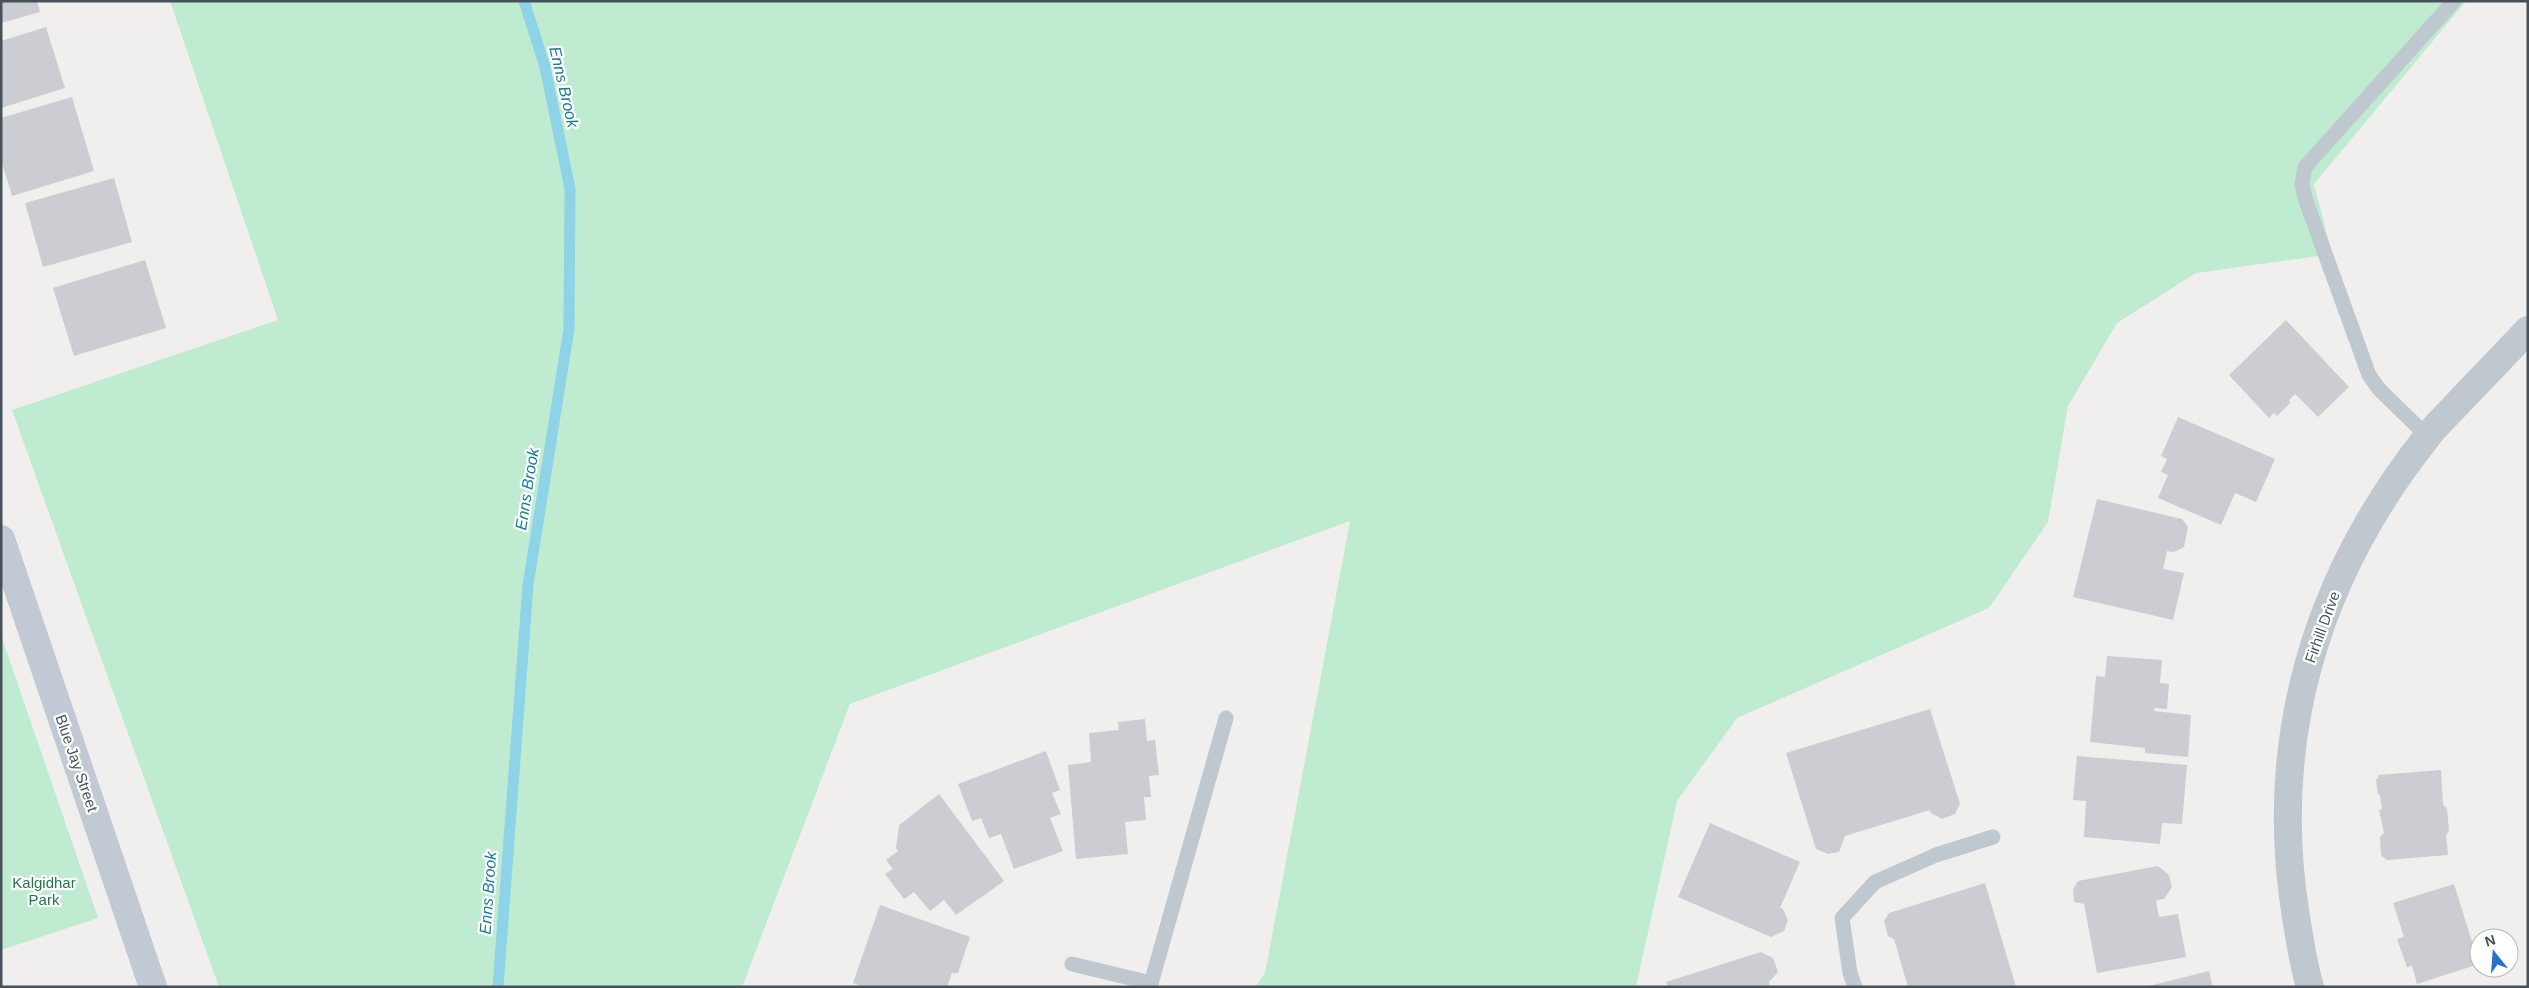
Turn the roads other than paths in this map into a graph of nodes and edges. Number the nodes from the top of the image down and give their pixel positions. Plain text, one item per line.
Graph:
1 (2454, 1) edge
2 (2528, 330) edge
3 (2427, 436) junction
4 (1, 539) edge
5 (1226, 718) dead end
6 (1993, 837) dead end
7 (1072, 964) dead end
8 (1150, 985) edge
9 (153, 987) edge
10 (1855, 987) edge
11 (2310, 987) edge

1 - 3 lane
2 - 3 street, Firhill Drive
3 - 11 street, Firhill Drive
4 - 9 street, Blue Jay Street
5 - 8 lane
6 - 10 lane
7 - 8 lane

